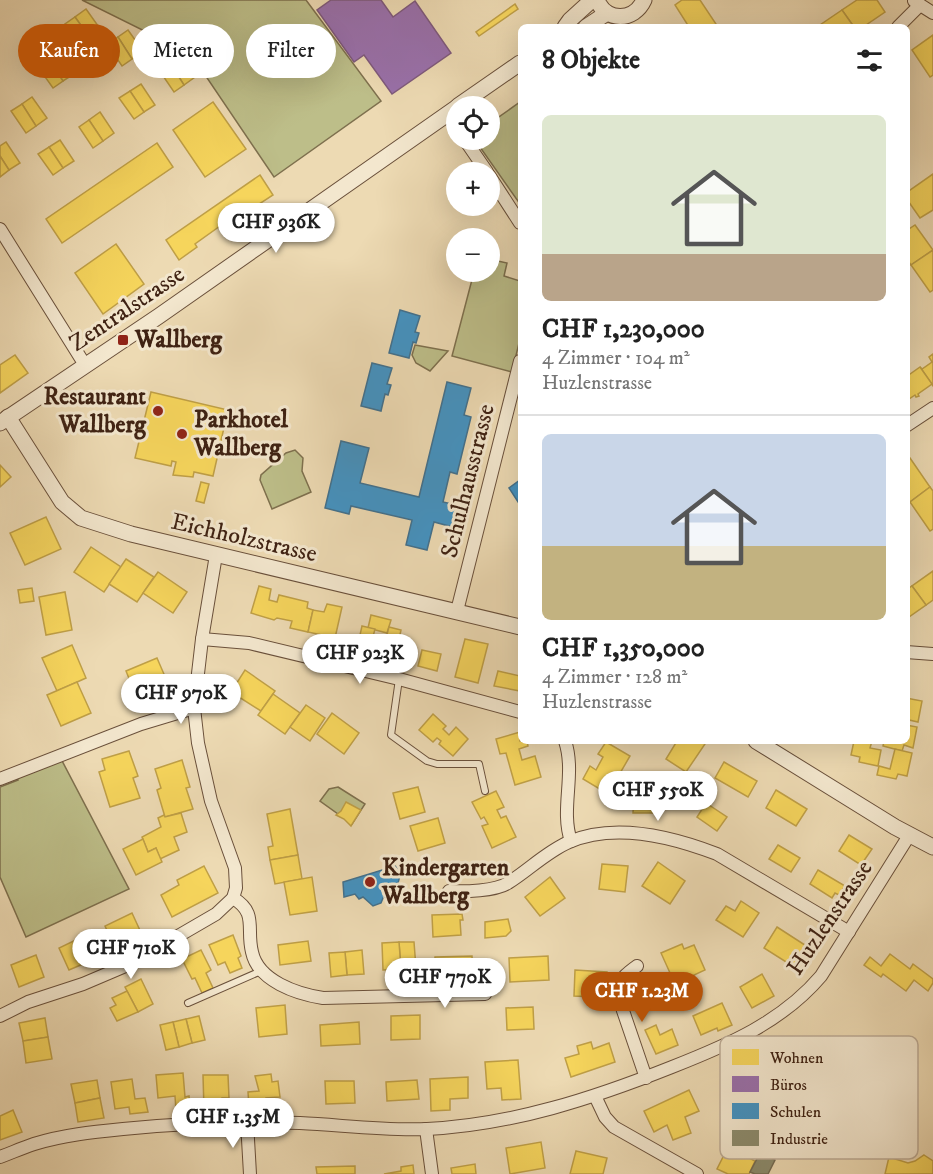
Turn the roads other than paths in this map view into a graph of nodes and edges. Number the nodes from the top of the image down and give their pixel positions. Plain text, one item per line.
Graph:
1 (594, 0) edge
2 (644, 0) edge
3 (916, 2) edge
4 (607, 13) junction
5 (933, 13) edge
6 (567, 24) edge
7 (590, 24) edge
8 (900, 24) edge
9 (518, 65) edge
10 (477, 96) edge
11 (446, 119) edge
12 (500, 192) edge
13 (518, 220) edge
14 (0, 229) edge
15 (85, 365) junction
16 (518, 369) edge
17 (933, 408) edge
18 (4, 420) edge
19 (910, 423) edge
20 (216, 555) junction
21 (457, 611) junction
22 (518, 626) edge
23 (202, 639) junction
24 (910, 652) edge
25 (933, 654) edge
26 (399, 679) junction
27 (194, 708) junction
28 (518, 711) edge
29 (566, 744) edge
30 (761, 744) edge
31 (0, 779) edge
32 (485, 791) dead end
33 (910, 834) junction
34 (571, 841) junction
35 (933, 847) edge
36 (449, 891) dead end
37 (232, 898) junction
38 (849, 932) junction
39 (638, 966) dead end
40 (262, 971) junction
41 (485, 994) dead end
42 (188, 1003) dead end
43 (0, 1016) edge
44 (745, 1036) edge
45 (720, 1048) edge
46 (646, 1078) junction
47 (595, 1096) junction
48 (247, 1122) junction
49 (426, 1129) junction
50 (0, 1157) edge
51 (250, 1174) edge
52 (432, 1174) edge
53 (698, 1174) edge

1 - 4 street
1 - 6 street
2 - 4 street
3 - 5 street
3 - 8 street
4 - 7 street
9 - 10 street, Zentralstrasse
11 - 15 street, Zentralstrasse
12 - 13 street
14 - 15 street
15 - 18 street, Zentralstrasse
16 - 21 street, Schulhausstrasse
17 - 19 street
18 - 20 street, Eichholzstrasse
20 - 21 street, Eichholzstrasse
20 - 23 street
21 - 22 street, Eichholzstrasse
23 - 26 street
23 - 27 street
24 - 25 street
26 - 28 street
26 - 32 lane
27 - 31 street
27 - 37 street
29 - 34 street
30 - 33 street
33 - 35 street
33 - 38 street, Huzlenstrasse
34 - 36 street
34 - 38 street
37 - 40 street
37 - 43 street
38 - 44 street, Huzlenstrasse
39 - 46 street
40 - 41 street
40 - 42 lane
45 - 46 street, Huzlenstrasse
46 - 47 street, Huzlenstrasse
47 - 49 street, Huzlenstrasse
47 - 53 street
48 - 49 street, Huzlenstrasse
48 - 50 street, Huzlenstrasse
48 - 51 street
49 - 52 street

